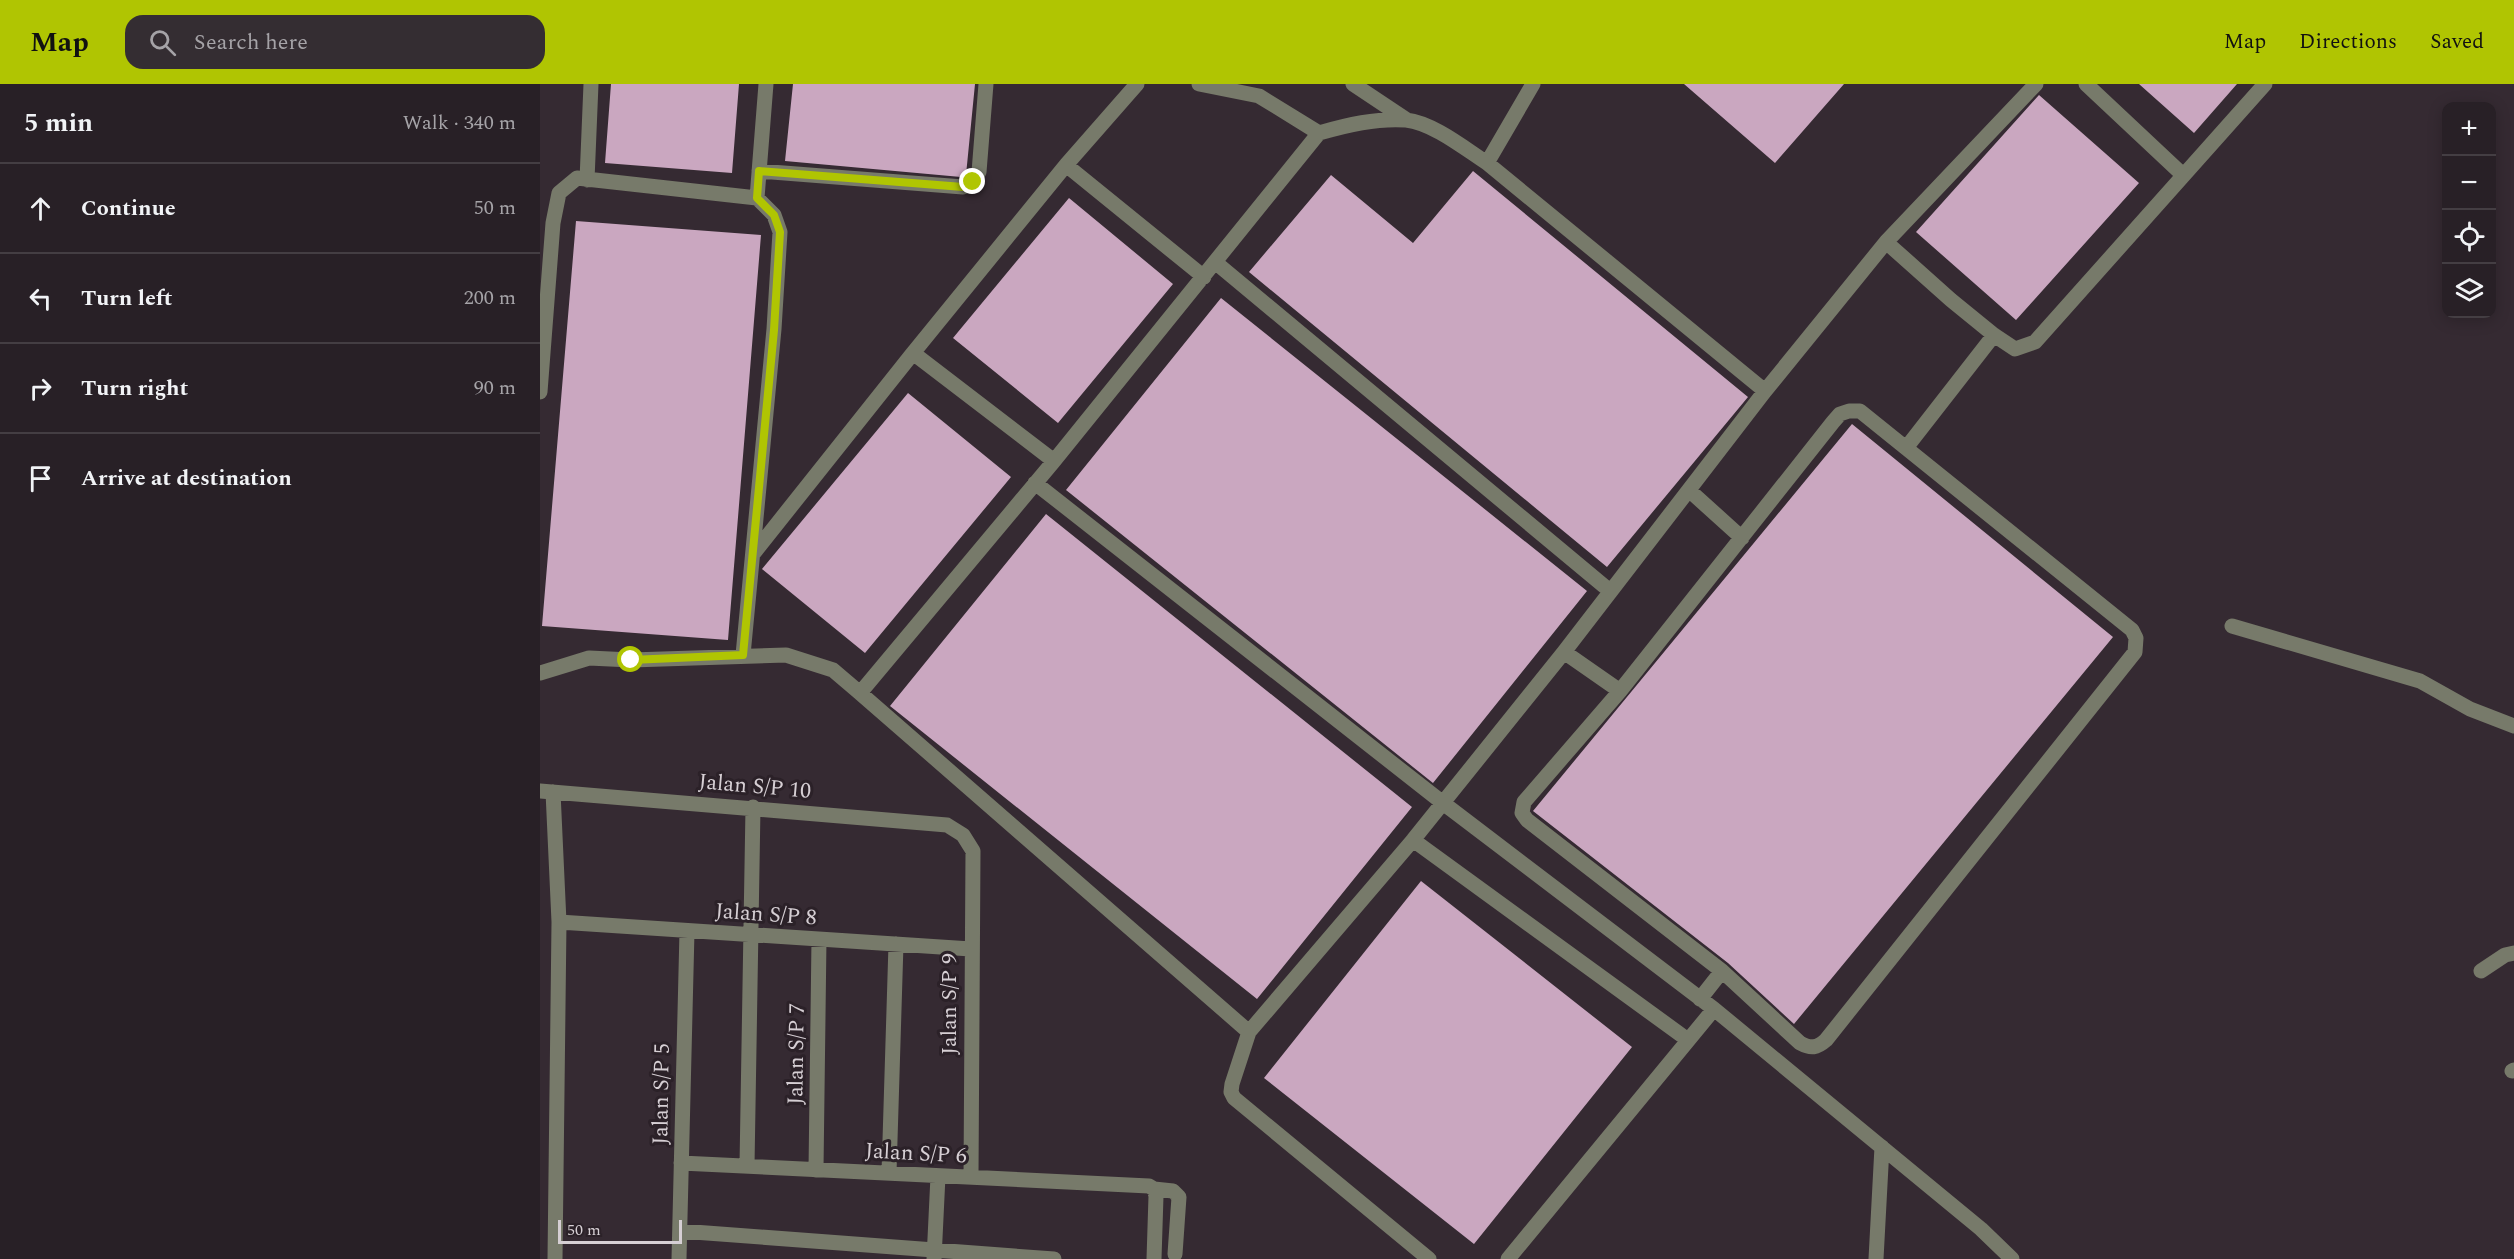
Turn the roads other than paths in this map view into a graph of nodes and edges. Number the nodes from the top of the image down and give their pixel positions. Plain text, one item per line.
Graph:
1 (591, 84) edge
2 (766, 84) edge
3 (986, 84) edge
4 (1198, 84) edge
5 (1353, 84) edge
6 (1533, 84) edge
7 (2036, 84) edge
8 (2086, 84) edge
9 (2265, 84) edge
10 (1134, 85) edge
11 (1407, 120) junction
12 (1319, 133) junction
13 (1487, 163) junction
14 (1066, 165) junction
15 (759, 171) junction
16 (2182, 175) junction
17 (587, 180) junction
18 (757, 198) junction
19 (1886, 242) junction
20 (1215, 262) junction
21 (1204, 277) junction
22 (1994, 335) junction
23 (913, 353) junction
24 (1765, 391) junction
25 (540, 393) edge
26 (1906, 448) junction
27 (1054, 461) junction
28 (1035, 483) junction
29 (1690, 491) junction
30 (1742, 538) junction
31 (753, 554) junction
32 (1610, 591) junction
33 (2232, 626) dead end
34 (1564, 652) junction
35 (743, 655) junction
36 (540, 673) edge
37 (1620, 691) junction
38 (860, 693) junction
39 (2514, 726) edge
40 (547, 791) edge
41 (1443, 803) junction
42 (753, 807) junction
43 (963, 835) joint
44 (1413, 840) junction
45 (559, 922) junction
46 (687, 931) junction
47 (750, 935) junction
48 (819, 939) junction
49 (896, 944) junction
50 (971, 949) junction
51 (2514, 953) edge
52 (1722, 971) junction
53 (2481, 971) dead end
54 (1700, 999) junction
55 (1714, 1009) junction
56 (1249, 1032) junction
57 (1688, 1040) junction
58 (1882, 1147) junction
59 (681, 1163) junction
60 (747, 1166) junction
61 (816, 1170) junction
62 (889, 1173) junction
63 (938, 1176) junction
64 (971, 1177) junction
65 (1152, 1187) junction
66 (680, 1231) junction
67 (1175, 1254) dead end
68 (934, 1255) edge
69 (555, 1259) edge
70 (679, 1259) edge
71 (1054, 1259) edge
72 (1154, 1259) edge
73 (1429, 1259) edge
74 (1508, 1259) edge
75 (1876, 1259) edge
76 (2012, 1259) edge

1 - 17 street
2 - 15 street
3 - 15 street
4 - 12 street
5 - 11 street
6 - 13 street
7 - 19 street
8 - 16 street
9 - 16 street
10 - 14 street
11 - 12 street
11 - 13 street
12 - 20 street
13 - 24 street
14 - 21 street
14 - 23 street
15 - 18 street
16 - 22 street
17 - 18 street
17 - 25 street
18 - 31 street
19 - 22 street
19 - 24 street
20 - 21 street
20 - 32 street
21 - 27 street
22 - 26 street
23 - 27 street
23 - 31 street
24 - 29 street
26 - 30 street
26 - 52 street
27 - 28 street
28 - 38 street
28 - 41 street
29 - 30 street
29 - 32 street
30 - 37 street
31 - 35 street
32 - 34 street
33 - 39 street
34 - 37 street
34 - 41 street
35 - 36 street
35 - 38 street
37 - 52 street
38 - 56 street
40 - 42 street, Jalan S/P 10
40 - 45 street
41 - 44 street
41 - 54 street
42 - 43 street, Jalan S/P 10
42 - 47 street
43 - 50 street, Jalan S/P 9
44 - 56 street
44 - 57 street
45 - 46 street, Jalan S/P 8
45 - 69 street
46 - 47 street, Jalan S/P 8
46 - 59 street, Jalan S/P 5
47 - 48 street, Jalan S/P 8
47 - 60 street
48 - 49 street, Jalan S/P 8
48 - 61 street, Jalan S/P 7
49 - 50 street, Jalan S/P 8
49 - 62 street
50 - 64 street, Jalan S/P 9
51 - 53 street
52 - 54 street
54 - 55 street
55 - 57 street
55 - 58 street
56 - 73 street
57 - 74 street
58 - 75 street
58 - 76 street
59 - 60 street, Jalan S/P 6
59 - 66 street, Jalan S/P 5
60 - 61 street, Jalan S/P 6
61 - 62 street, Jalan S/P 6
62 - 63 street, Jalan S/P 6
63 - 64 street, Jalan S/P 6
63 - 68 street
64 - 65 street, Jalan S/P 6
65 - 67 street, Jalan S/P 6
65 - 72 street
66 - 68 street
66 - 70 street, Jalan S/P 5
68 - 71 street

